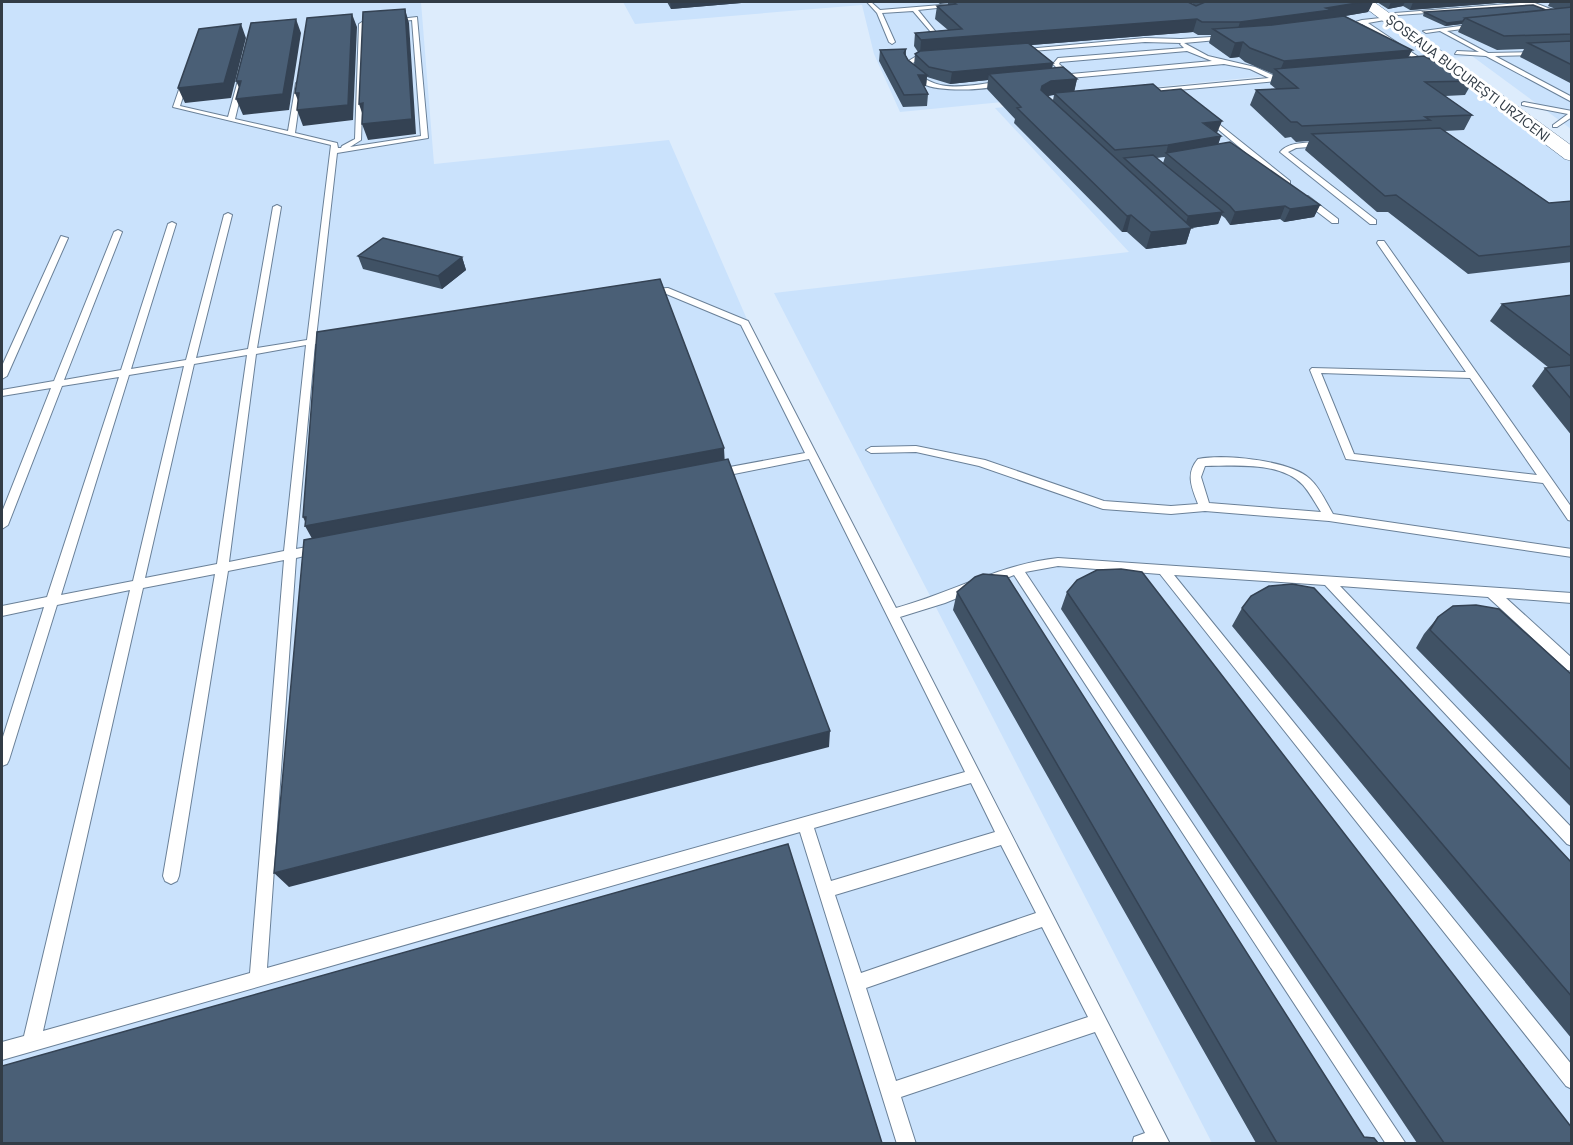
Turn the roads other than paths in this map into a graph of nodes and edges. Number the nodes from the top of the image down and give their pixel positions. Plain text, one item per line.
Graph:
1 (869, 2) edge
2 (1365, 2) edge
3 (1532, 3) edge
4 (966, 5) edge
5 (1427, 6) dead end
6 (914, 9) junction
7 (1436, 10) junction
8 (1389, 11) edge
9 (879, 12) junction
10 (1569, 18) edge
11 (1544, 19) edge
12 (372, 22) edge
13 (383, 22) edge
14 (1362, 22) junction
15 (362, 24) junction
16 (351, 25) edge
17 (1487, 25) edge
18 (1340, 27) edge
19 (1434, 30) junction
20 (936, 36) edge
21 (1238, 37) edge
22 (1181, 41) junction
23 (892, 42) dead end
24 (1188, 49) junction
25 (1008, 51) edge
26 (1549, 52) edge
27 (1140, 53) junction
28 (1485, 54) junction
29 (940, 56) edge
30 (1454, 58) junction
31 (1224, 62) junction
32 (1427, 65) junction
33 (244, 66) edge
34 (1416, 66) edge
35 (1161, 68) junction
36 (187, 74) edge
37 (300, 75) edge
38 (1069, 76) junction
39 (1300, 77) edge
40 (1057, 78) edge
41 (1276, 79) junction
42 (1009, 82) edge
43 (1173, 88) junction
44 (1139, 91) edge
45 (1556, 93) junction
46 (1182, 96) edge
47 (1572, 100) edge
48 (1524, 104) junction
49 (1199, 110) edge
50 (1572, 113) edge
51 (231, 120) junction
52 (1555, 126) junction
53 (291, 134) junction
54 (1572, 138) edge
55 (1329, 144) edge
56 (1243, 147) junction
57 (1232, 149) edge
58 (334, 152) junction
59 (1572, 154) edge
60 (277, 207) dead end
61 (228, 215) dead end
62 (1335, 221) dead end
63 (1373, 222) dead end
64 (172, 224) dead end
65 (118, 232) dead end
66 (64, 238) dead end
67 (1381, 243) dead end
68 (641, 293) edge
69 (347, 336) edge
70 (311, 341) junction
71 (252, 351) junction
72 (190, 362) junction
73 (125, 372) junction
74 (1473, 375) junction
75 (2, 376) edge
76 (58, 384) junction
77 (2, 393) edge
78 (872, 450) dead end
79 (812, 455) junction
80 (707, 475) edge
81 (1546, 480) junction
82 (1205, 507) junction
83 (1329, 517) junction
84 (1572, 517) edge
85 (2, 525) edge
86 (325, 548) edge
87 (1572, 553) edge
88 (290, 554) junction
89 (222, 569) junction
90 (1017, 569) junction
91 (1163, 569) junction
92 (999, 574) junction
93 (1327, 580) junction
94 (137, 585) junction
95 (1491, 592) junction
96 (1011, 594) edge
97 (1572, 598) edge
98 (52, 602) junction
99 (2, 611) edge
100 (892, 614) junction
101 (1572, 666) edge
102 (2, 760) edge
103 (974, 776) junction
104 (805, 824) junction
105 (1006, 836) junction
106 (1572, 839) edge
107 (171, 876) dead end
108 (825, 890) junction
109 (1047, 917) junction
110 (258, 979) junction
111 (856, 983) junction
112 (1099, 1022) junction
113 (31, 1043) junction
114 (2, 1051) edge
115 (1572, 1080) edge
116 (890, 1092) junction
117 (1153, 1141) edge
118 (907, 1143) edge
119 (1397, 1143) edge

1 - 9 lane
2 - 8 highway, ȘOSEAUA BUCUREȘTI URZICENI
3 - 7 lane
3 - 10 lane
4 - 6 lane
5 - 7 lane
6 - 9 lane
6 - 20 lane
7 - 8 lane
8 - 14 lane
8 - 19 highway, ȘOSEAUA BUCUREȘTI URZICENI
8 - 30 highway, ȘOSEAUA BUCUREȘTI URZICENI
9 - 23 lane
10 - 11 lane
12 - 15 lane
13 - 58 lane
14 - 18 lane
14 - 32 lane
15 - 16 lane
15 - 58 lane
17 - 19 lane
19 - 28 lane
19 - 30 highway, ȘOSEAUA BUCUREȘTI URZICENI
21 - 22 lane
22 - 24 lane
22 - 25 lane
24 - 27 lane
24 - 31 lane
26 - 28 lane
27 - 35 lane
27 - 38 lane
28 - 30 lane
28 - 45 lane
29 - 42 lane
30 - 32 lane
30 - 48 highway, ȘOSEAUA BUCUREȘTI URZICENI
30 - 59 highway, ȘOSEAUA BUCUREȘTI URZICENI
31 - 35 lane
31 - 41 lane
32 - 34 lane
33 - 51 lane
35 - 38 lane
36 - 51 lane
37 - 53 lane
38 - 40 lane
39 - 41 lane
41 - 43 lane
43 - 44 lane
43 - 46 lane
45 - 47 lane
45 - 50 lane
48 - 50 lane
48 - 52 highway, ȘOSEAUA BUCUREȘTI URZICENI
49 - 56 lane
50 - 52 lane
51 - 53 lane
52 - 54 highway, ȘOSEAUA BUCUREȘTI URZICENI
53 - 58 lane
55 - 63 lane
56 - 57 lane
56 - 62 lane
58 - 70 lane
60 - 71 lane
61 - 72 lane
64 - 73 lane
65 - 76 lane
66 - 75 lane
67 - 74 lane
68 - 79 lane
69 - 70 lane
70 - 71 lane
70 - 88 lane
71 - 72 lane
71 - 89 lane
72 - 73 lane
72 - 94 lane
73 - 76 lane
73 - 98 lane
74 - 81 lane
74 - 81 lane
76 - 77 lane
76 - 85 lane
78 - 82 lane
79 - 80 lane
79 - 100 lane
81 - 84 lane
82 - 83 lane
82 - 83 lane
83 - 87 lane
86 - 88 lane
88 - 89 lane
88 - 110 lane
89 - 94 lane
89 - 107 lane
90 - 91 lane
90 - 92 lane
90 - 119 lane
91 - 93 lane
91 - 115 lane
92 - 96 lane
92 - 100 lane
93 - 95 lane
93 - 106 lane
94 - 98 lane
94 - 113 lane
95 - 97 lane
95 - 101 lane
98 - 99 lane
98 - 102 lane
100 - 103 lane
103 - 104 lane
103 - 105 lane
104 - 108 lane
104 - 110 lane
105 - 108 lane
105 - 109 lane
108 - 111 lane
109 - 111 lane
109 - 112 lane
110 - 113 lane
111 - 116 lane
112 - 116 lane
112 - 117 lane
113 - 114 lane
116 - 118 lane

